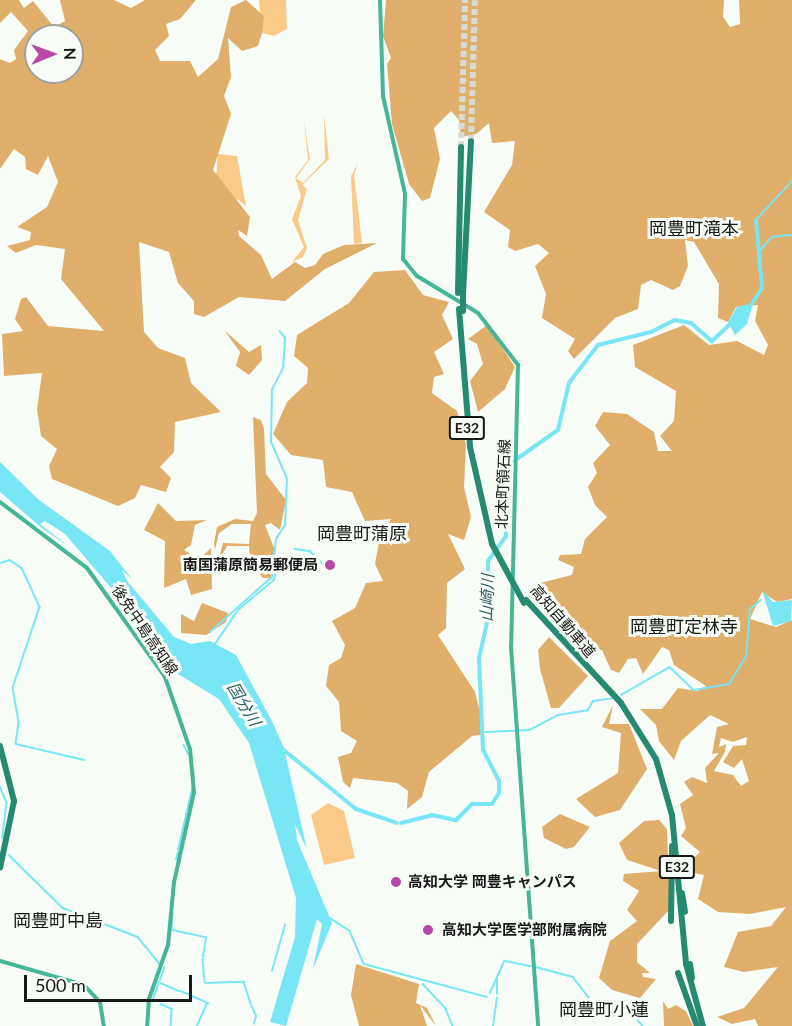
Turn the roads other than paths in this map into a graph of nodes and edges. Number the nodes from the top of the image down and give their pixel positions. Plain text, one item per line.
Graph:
1 (380, 0) edge
2 (471, 141) tunnel mouth
3 (461, 147) tunnel mouth
4 (460, 294) junction
5 (0, 502) edge
6 (0, 747) edge
7 (0, 754) edge
8 (674, 845) junction
9 (0, 858) edge
10 (0, 868) edge
11 (685, 912) dead end
12 (671, 921) dead end
13 (0, 961) edge
14 (690, 964) dead end
15 (678, 973) dead end
16 (104, 1026) edge
17 (147, 1026) edge
18 (538, 1026) edge
19 (701, 1026) edge

1 - 18 main road, 北本町領石線
2 - 4 highway, 高知自動車道 / E32
3 - 4 highway, 高知自動車道 / E32
4 - 8 highway, 高知自動車道 / E32, bridge
5 - 17 main road, 後免中島高知線
6 - 10 highway
7 - 9 highway
8 - 11 highway
8 - 12 highway
8 - 19 highway, 高知自動車道 / E32
13 - 16 main road
14 - 19 highway
15 - 19 highway

